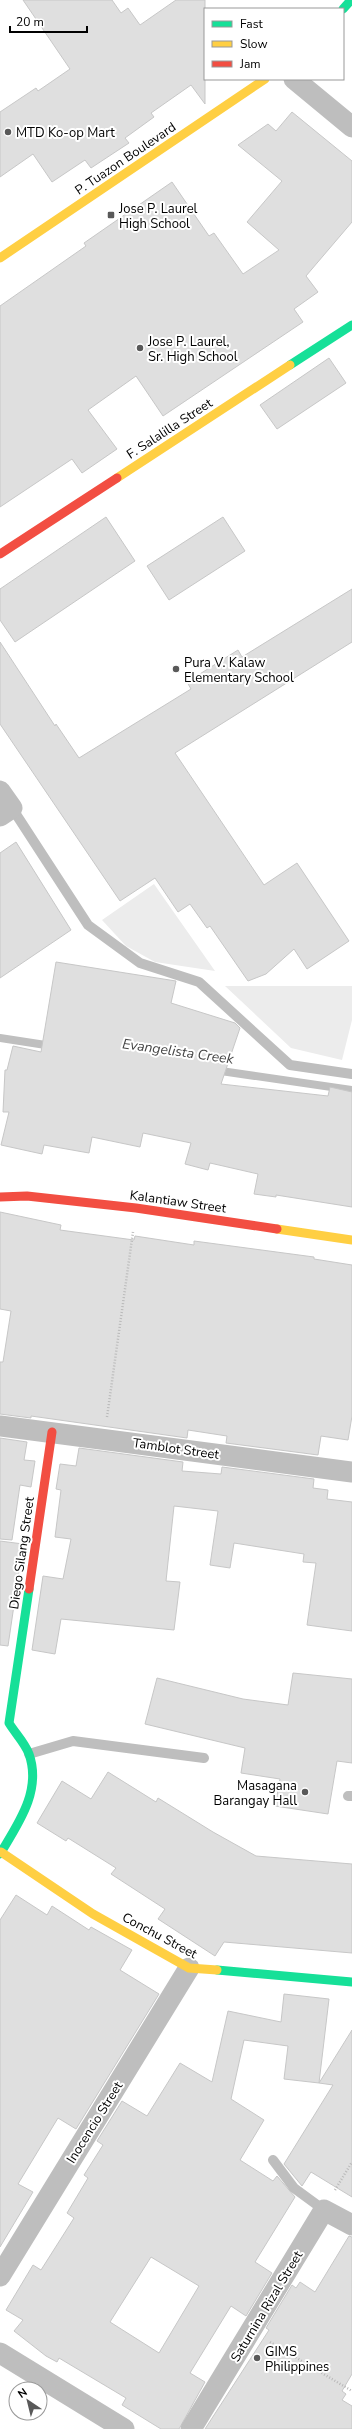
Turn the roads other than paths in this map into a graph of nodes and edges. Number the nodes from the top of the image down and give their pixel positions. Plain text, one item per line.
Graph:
1 (351, 0) edge
2 (344, 8) edge
3 (264, 80) edge
4 (295, 80) edge
5 (352, 127) edge
6 (0, 258) edge
7 (352, 325) edge
8 (0, 554) edge
9 (0, 791) edge
10 (6, 812) edge
11 (352, 1074) edge
12 (0, 1197) edge
13 (352, 1240) edge
14 (0, 1426) edge
15 (52, 1432) junction
16 (352, 1472) edge
17 (4, 1721) edge
18 (29, 1754) junction
19 (204, 1758) dead end
20 (1, 1853) edge
21 (189, 1968) junction
22 (352, 1982) edge
23 (273, 2160) dead end
24 (324, 2210) junction
25 (352, 2225) edge
26 (0, 2276) edge
27 (0, 2353) edge
28 (124, 2429) edge
29 (191, 2429) edge

1 - 2 street
3 - 6 street, P. Tuazon Boulevard
4 - 5 street
7 - 8 street, F. Salalilla Street
9 - 10 street
10 - 11 lane
12 - 13 street, Kalantiaw Street
14 - 15 street, Tamblot Street
15 - 16 street, Tamblot Street
15 - 17 street, Diego Silang Street
17 - 18 street, Diego Silang Street
18 - 19 lane
18 - 20 street, Diego Silang Street
20 - 21 street, Conchu Street
21 - 22 street, Conchu Street
21 - 26 street, Inocencio Street
23 - 24 lane
24 - 25 street
24 - 29 street, Saturnina Rizal Street
27 - 28 street

